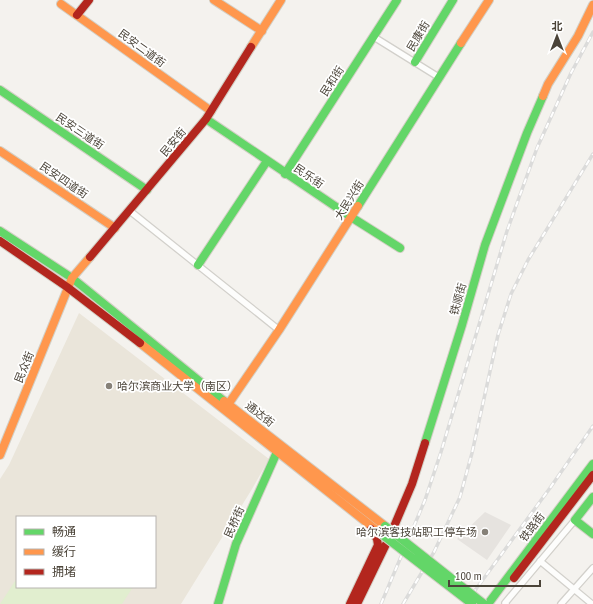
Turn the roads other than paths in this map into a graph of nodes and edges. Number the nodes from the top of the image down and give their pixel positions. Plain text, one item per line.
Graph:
1 (89, 0) edge
2 (214, 0) edge
3 (281, 0) edge
4 (397, 0) edge
5 (453, 0) edge
6 (489, 0) edge
7 (61, 4) dead end
8 (593, 5) edge
9 (77, 15) junction
10 (262, 31) junction
11 (374, 37) junction
12 (415, 62) junction
13 (440, 78) junction
14 (0, 90) edge
15 (211, 111) junction
16 (206, 119) junction
17 (0, 151) edge
18 (267, 161) junction
19 (285, 174) junction
20 (147, 190) junction
21 (130, 211) junction
22 (351, 217) junction
23 (115, 228) junction
24 (0, 231) edge
25 (0, 241) edge
26 (400, 248) dead end
27 (198, 265) junction
28 (72, 278) junction
29 (68, 287) junction
30 (279, 330) junction
31 (227, 406) junction
32 (277, 452) junction
33 (0, 455) edge
34 (593, 464) edge
35 (593, 475) edge
36 (593, 497) edge
37 (575, 520) junction
38 (366, 522) junction
39 (593, 534) edge
40 (540, 561) junction
41 (593, 568) edge
42 (574, 589) junction
43 (505, 603) edge
44 (218, 604) edge
45 (350, 604) edge
46 (357, 604) edge
47 (472, 604) edge
48 (484, 604) edge
49 (488, 604) edge
50 (495, 604) edge
51 (562, 604) edge
52 (592, 604) edge

1 - 9 main road
2 - 10 main road
3 - 10 main road, 民安街
4 - 11 main road, 民和街
5 - 12 main road, 民康街
6 - 13 main road, 大民兴街
7 - 9 main road, 民安二道街
8 - 46 main road, 铁顺街
9 - 15 main road, 民安二道街
10 - 15 main road, 民安街
11 - 12 street
11 - 19 main road, 民和街
12 - 13 street
13 - 22 main road, 大民兴街
14 - 20 main road, 民安三道街
15 - 16 main road, 民安街
16 - 18 main road, 民乐街
16 - 20 main road, 民安街
17 - 23 main road, 民安四道街
18 - 19 main road, 民乐街
18 - 27 main road
19 - 22 main road, 民乐街
20 - 21 main road, 民安街
21 - 23 main road, 民安街
21 - 27 street
22 - 26 main road, 民乐街
22 - 30 main road, 大民兴街
23 - 28 main road, 民安街
24 - 28 main road, 通达街
25 - 29 main road, 通达街
27 - 30 street
28 - 29 main road, 民安街
28 - 31 main road, 通达街
29 - 31 main road, 通达街
29 - 33 main road, 民众街
30 - 31 main road, 大民兴街
31 - 32 main road, 通达街
31 - 48 main road, 通达街, bridge
32 - 38 main road, 通达街
32 - 44 main road, 民桥街
34 - 49 main road, 铁路街
35 - 50 main road, 铁路街
36 - 37 main road
37 - 39 main road
37 - 40 street
38 - 45 main road
38 - 47 main road, 通达街, bridge
40 - 42 street
40 - 43 street
41 - 42 street
42 - 51 street
42 - 52 street

